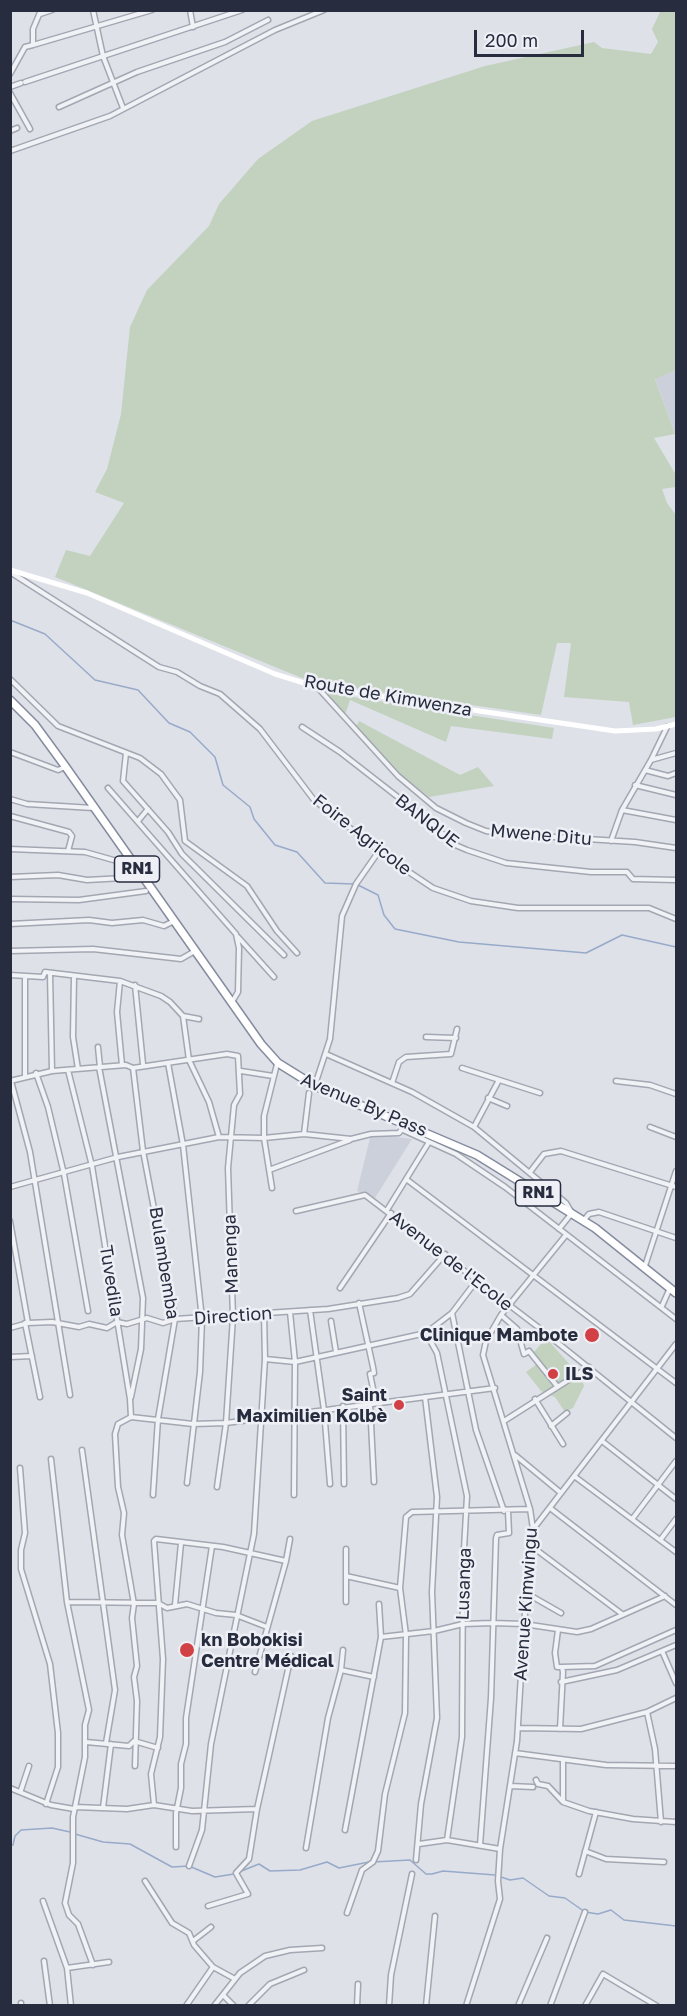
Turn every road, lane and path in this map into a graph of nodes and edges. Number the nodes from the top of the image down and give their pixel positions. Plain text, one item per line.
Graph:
1 (52, 10) edge
2 (93, 10) edge
3 (152, 10) edge
4 (189, 10) edge
5 (242, 10) edge
6 (324, 10) edge
7 (40, 12) edge
8 (268, 20) dead end
9 (193, 27) junction
10 (97, 28) junction
11 (33, 45) junction
12 (103, 56) junction
13 (10, 74) edge
14 (114, 82) junction
15 (10, 87) edge
16 (10, 93) edge
17 (59, 107) dead end
18 (123, 108) junction
19 (17, 128) dead end
20 (30, 129) dead end
21 (10, 131) edge
22 (10, 151) edge
23 (10, 571) edge
24 (10, 679) edge
25 (317, 687) junction
26 (10, 700) edge
27 (676, 724) edge
28 (302, 727) dead end
29 (667, 727) junction
30 (10, 752) edge
31 (126, 753) junction
32 (676, 753) edge
33 (651, 760) junction
34 (65, 766) junction
35 (645, 770) junction
36 (676, 773) edge
37 (635, 785) junction
38 (108, 788) dead end
39 (676, 795) edge
40 (10, 799) edge
41 (94, 808) junction
42 (148, 809) junction
43 (622, 810) junction
44 (10, 816) edge
45 (676, 820) edge
46 (138, 821) junction
47 (611, 841) junction
48 (676, 848) edge
49 (10, 849) edge
50 (379, 850) junction
51 (68, 851) junction
52 (132, 863) junction
53 (10, 877) edge
54 (142, 877) junction
55 (676, 880) edge
56 (146, 891) dead end
57 (10, 899) edge
58 (676, 919) edge
59 (174, 921) junction
60 (10, 924) edge
61 (236, 934) junction
62 (10, 951) edge
63 (195, 951) junction
64 (297, 953) dead end
65 (284, 955) dead end
66 (50, 973) junction
67 (10, 975) edge
68 (25, 976) junction
69 (74, 976) junction
70 (274, 977) dead end
71 (120, 981) junction
72 (135, 985) junction
73 (232, 1002) junction
74 (183, 1016) junction
75 (200, 1019) dead end
76 (456, 1029) dead end
77 (426, 1037) dead end
78 (456, 1038) junction
79 (98, 1047) dead end
80 (326, 1054) junction
81 (189, 1060) junction
82 (168, 1063) junction
83 (278, 1063) junction
84 (143, 1064) junction
85 (122, 1065) junction
86 (99, 1067) junction
87 (133, 1068) junction
88 (462, 1068) dead end
89 (78, 1069) junction
90 (68, 1070) junction
91 (52, 1071) junction
92 (241, 1071) junction
93 (36, 1073) junction
94 (25, 1076) junction
95 (273, 1076) junction
96 (499, 1080) junction
97 (11, 1081) edge
98 (616, 1081) dead end
99 (392, 1083) junction
100 (315, 1086) junction
101 (309, 1093) dead end
102 (540, 1093) dead end
103 (676, 1094) edge
104 (488, 1098) junction
105 (507, 1106) dead end
106 (404, 1127) junction
107 (474, 1127) junction
108 (650, 1127) dead end
109 (304, 1134) junction
110 (229, 1136) junction
111 (219, 1137) junction
112 (676, 1137) edge
113 (264, 1138) junction
114 (351, 1139) junction
115 (429, 1142) junction
116 (183, 1145) junction
117 (143, 1151) junction
118 (118, 1157) junction
119 (92, 1166) junction
120 (269, 1170) junction
121 (676, 1171) edge
122 (530, 1172) junction
123 (64, 1174) junction
124 (406, 1179) junction
125 (34, 1180) junction
126 (674, 1186) edge
127 (10, 1187) edge
128 (272, 1188) dead end
129 (296, 1211) dead end
130 (389, 1212) junction
131 (572, 1213) junction
132 (584, 1220) junction
133 (10, 1221) edge
134 (559, 1229) junction
135 (657, 1232) junction
136 (566, 1235) junction
137 (676, 1238) edge
138 (445, 1254) junction
139 (645, 1266) junction
140 (534, 1275) junction
141 (477, 1280) junction
142 (340, 1288) dead end
143 (675, 1290) edge
144 (359, 1303) junction
145 (509, 1305) junction
146 (662, 1306) junction
147 (310, 1310) junction
148 (88, 1311) dead end
149 (290, 1312) junction
150 (452, 1313) junction
151 (264, 1314) junction
152 (501, 1315) junction
153 (233, 1317) junction
154 (142, 1319) junction
155 (175, 1319) junction
156 (202, 1319) junction
157 (676, 1319) edge
158 (331, 1321) dead end
159 (57, 1322) junction
160 (117, 1322) junction
161 (26, 1323) junction
162 (10, 1328) edge
163 (426, 1333) junction
164 (676, 1344) edge
165 (368, 1345) junction
166 (336, 1352) junction
167 (317, 1355) junction
168 (32, 1356) junction
169 (10, 1357) edge
170 (266, 1359) junction
171 (295, 1362) junction
172 (589, 1367) junction
173 (656, 1368) junction
174 (676, 1383) edge
175 (557, 1386) junction
176 (495, 1388) junction
177 (467, 1391) junction
178 (446, 1394) junction
179 (70, 1395) dead end
180 (40, 1397) dead end
181 (425, 1397) junction
182 (130, 1399) junction
183 (535, 1399) junction
184 (631, 1401) junction
185 (376, 1403) junction
186 (370, 1404) junction
187 (343, 1406) junction
188 (324, 1410) junction
189 (567, 1413) dead end
190 (294, 1415) junction
191 (131, 1417) junction
192 (158, 1419) junction
193 (260, 1420) junction
194 (504, 1421) junction
195 (226, 1423) junction
196 (193, 1424) junction
197 (551, 1426) junction
198 (676, 1438) edge
199 (602, 1441) junction
200 (563, 1444) dead end
201 (82, 1450) dead end
202 (514, 1454) junction
203 (51, 1459) dead end
204 (676, 1461) edge
205 (20, 1468) dead end
206 (574, 1476) junction
207 (374, 1482) dead end
208 (187, 1484) dead end
209 (330, 1484) dead end
210 (344, 1484) dead end
211 (658, 1485) junction
212 (217, 1487) dead end
213 (561, 1493) junction
214 (153, 1495) dead end
215 (294, 1495) dead end
216 (676, 1499) edge
217 (550, 1508) junction
218 (531, 1509) junction
219 (467, 1511) junction
220 (506, 1511) junction
221 (436, 1512) junction
222 (633, 1518) junction
223 (676, 1519) edge
224 (533, 1529) junction
225 (290, 1539) dead end
226 (661, 1539) junction
227 (181, 1543) junction
228 (530, 1545) junction
229 (212, 1546) junction
230 (346, 1549) dead end
231 (676, 1551) edge
232 (249, 1554) junction
233 (286, 1561) junction
234 (346, 1576) junction
235 (400, 1588) junction
236 (526, 1593) junction
237 (664, 1596) junction
238 (67, 1602) junction
239 (346, 1602) dead end
240 (102, 1603) junction
241 (158, 1603) junction
242 (134, 1604) junction
243 (379, 1604) dead end
244 (676, 1605) edge
245 (175, 1606) junction
246 (202, 1609) junction
247 (561, 1613) dead end
248 (622, 1614) junction
249 (236, 1615) junction
250 (492, 1623) junction
251 (463, 1624) junction
252 (524, 1624) junction
253 (267, 1627) junction
254 (558, 1630) junction
255 (676, 1630) edge
256 (434, 1631) junction
257 (406, 1635) junction
258 (381, 1637) junction
259 (676, 1645) edge
260 (343, 1650) dead end
261 (662, 1652) junction
262 (291, 1656) dead end
263 (562, 1667) junction
264 (341, 1670) junction
265 (255, 1672) dead end
266 (374, 1677) junction
267 (561, 1682) junction
268 (676, 1683) edge
269 (676, 1698) edge
270 (647, 1712) junction
271 (518, 1728) junction
272 (560, 1728) junction
273 (134, 1741) junction
274 (86, 1742) junction
275 (109, 1743) junction
276 (158, 1748) junction
277 (515, 1752) junction
278 (563, 1761) junction
279 (29, 1766) dead end
280 (135, 1766) dead end
281 (676, 1766) edge
282 (657, 1767) junction
283 (536, 1780) dead end
284 (510, 1786) junction
285 (533, 1787) dead end
286 (10, 1788) edge
287 (21, 1790) junction
288 (562, 1802) junction
289 (46, 1804) junction
290 (154, 1805) junction
291 (75, 1808) junction
292 (104, 1808) junction
293 (176, 1808) junction
294 (205, 1808) junction
295 (257, 1809) junction
296 (596, 1812) junction
297 (661, 1822) junction
298 (676, 1822) edge
299 (345, 1830) dead end
300 (447, 1840) junction
301 (419, 1844) junction
302 (480, 1845) junction
303 (176, 1847) dead end
304 (306, 1848) dead end
305 (500, 1849) junction
306 (585, 1851) junction
307 (416, 1860) dead end
308 (664, 1862) dead end
309 (189, 1866) dead end
310 (412, 1874) dead end
311 (579, 1874) dead end
312 (146, 1881) dead end
313 (43, 1901) dead end
314 (208, 1905) dead end
315 (585, 1912) dead end
316 (347, 1913) dead end
317 (435, 1916) dead end
318 (211, 1927) dead end
319 (547, 1938) dead end
320 (193, 1941) junction
321 (322, 1948) dead end
322 (44, 1961) dead end
323 (109, 1962) dead end
324 (93, 1965) junction
325 (213, 1967) junction
326 (67, 1968) junction
327 (304, 1970) dead end
328 (235, 1979) junction
329 (358, 1984) dead end
330 (223, 1995) junction
331 (50, 2006) edge
332 (71, 2006) edge
333 (186, 2006) edge
334 (214, 2006) edge
335 (234, 2006) edge
336 (248, 2006) edge
337 (357, 2006) edge
338 (389, 2006) edge
339 (426, 2006) edge
340 (466, 2006) edge
341 (518, 2006) edge
342 (550, 2006) edge
343 (585, 2006) edge
344 (657, 2006) edge

1 - 7 street
2 - 10 street
3 - 10 street
4 - 9 street
5 - 9 street
6 - 18 street
7 - 11 street
8 - 14 street
9 - 12 street
10 - 11 street
10 - 12 street
11 - 13 street
12 - 14 street
12 - 15 street
14 - 17 street
14 - 18 street
16 - 20 street
18 - 22 street
19 - 21 street
23 - 25 street, Route de Kimwenza
23 - 50 street, Foire Agricole
24 - 31 street
25 - 29 street, Route de Kimwenza
25 - 47 street, Mwene Ditu
26 - 34 highway, Avenue By Pass / RN1
27 - 29 street, Route de Kimwenza
28 - 55 street, BANQUE
29 - 33 street
30 - 34 street
31 - 42 street
31 - 64 street
32 - 33 street
33 - 35 street
34 - 41 highway, Avenue By Pass / RN1
35 - 36 street
35 - 37 street
37 - 39 street
37 - 43 street
38 - 46 street
40 - 41 street
41 - 52 highway, Avenue By Pass / RN1
42 - 46 street
42 - 65 street
43 - 45 street
43 - 47 street
44 - 51 street
46 - 61 street
47 - 48 street, Mwene Ditu
49 - 51 street
50 - 58 street, Foire Agricole
50 - 80 street
51 - 52 street
52 - 54 highway, Avenue By Pass / RN1
53 - 54 street
54 - 59 highway, Avenue By Pass / RN1
56 - 57 street
59 - 60 street
59 - 63 highway, Avenue By Pass / RN1
61 - 70 street
61 - 73 street
62 - 63 street
63 - 73 highway, Avenue By Pass / RN1
66 - 68 street
66 - 69 street
66 - 91 street
67 - 68 street
68 - 94 street
69 - 71 street
69 - 89 street
71 - 72 street
71 - 85 street
72 - 74 street
72 - 84 street
73 - 83 highway, Avenue By Pass / RN1
74 - 75 street
74 - 81 street
76 - 78 street
77 - 78 street
78 - 99 street
79 - 86 street
80 - 99 street
80 - 100 street
81 - 82 street
81 - 92 street, Manenga
81 - 111 street
82 - 84 street
82 - 116 street
83 - 95 street
83 - 100 highway, Avenue By Pass / RN1
84 - 87 street
85 - 86 street
85 - 87 street
86 - 89 street
86 - 118 street
87 - 117 street, Bulambemba
88 - 96 street
89 - 90 street
90 - 91 street
90 - 119 street, Tuvedila
91 - 93 street
92 - 95 street
92 - 110 street, Manenga
93 - 94 street
93 - 123 street
94 - 97 street
95 - 113 street
96 - 102 street
96 - 104 street
97 - 125 street
98 - 103 street
99 - 107 street
100 - 106 highway, Avenue By Pass / RN1
101 - 109 street
104 - 105 street
104 - 107 street
106 - 114 street
106 - 115 street
106 - 131 highway, Avenue By Pass / RN1
107 - 122 street
108 - 112 street
109 - 113 street
109 - 114 street
110 - 111 street
110 - 113 street
110 - 153 street, Manenga
111 - 116 street
113 - 120 street
114 - 120 street
115 - 124 street
115 - 134 street
116 - 117 street
116 - 156 street
117 - 118 street
117 - 155 street, Bulambemba
118 - 119 street
118 - 154 street
119 - 123 street
119 - 160 street, Tuvedila
120 - 128 street
121 - 126 street
122 - 126 street
122 - 131 street
123 - 125 street
123 - 148 street
124 - 130 street
124 - 140 street
125 - 127 street
125 - 159 street
126 - 135 street
129 - 130 street, Avenue de l'Ecole
130 - 138 street, Avenue de l'Ecole
130 - 142 street
131 - 132 highway, Avenue By Pass / RN1
131 - 134 street
132 - 135 street
132 - 139 highway, Avenue By Pass / RN1
133 - 161 street
134 - 136 street
135 - 137 street
135 - 139 street
136 - 140 street, Avenue Kimwingu
136 - 146 street
138 - 141 street, Avenue de l'Ecole
138 - 144 street, Direction
139 - 143 highway, Avenue By Pass / RN1
140 - 145 street, Avenue Kimwingu
140 - 173 street
141 - 145 street, Avenue de l'Ecole
141 - 150 street
143 - 146 street
144 - 147 street, Direction
144 - 165 street
145 - 152 street, Avenue Kimwingu
145 - 172 street, Avenue de l'Ecole
146 - 157 street
147 - 149 street, Direction
147 - 167 street
149 - 151 street, Direction
149 - 171 street
150 - 163 street
150 - 177 street
151 - 153 street, Direction
151 - 170 street
152 - 175 street
152 - 176 street, Avenue Kimwingu
153 - 156 street, Direction
153 - 195 street, Manenga
154 - 155 street, Direction
154 - 160 street, Direction
154 - 182 street
155 - 156 street, Direction
155 - 192 street, Bulambemba
156 - 196 street
158 - 166 street
159 - 160 street, Direction
159 - 161 street, Direction
159 - 179 street
160 - 182 street, Tuvedila
161 - 162 street, Direction
161 - 168 street
163 - 165 street
163 - 178 street, Lusanga
164 - 173 street
165 - 166 street
165 - 185 street
166 - 167 street
167 - 171 street
167 - 188 street
168 - 169 street
168 - 180 street
170 - 171 street
170 - 193 street
171 - 190 street
172 - 175 street
172 - 184 street, Avenue de l'Ecole
173 - 174 street
173 - 184 street
175 - 183 street
176 - 177 street
176 - 194 street, Avenue Kimwingu
177 - 178 street
177 - 220 street
178 - 181 street
178 - 219 street, Lusanga
181 - 185 street
181 - 221 street
182 - 191 street, Tuvedila
183 - 194 street
183 - 197 street
184 - 198 street, Avenue de l'Ecole
184 - 199 street
185 - 186 street
186 - 187 street
186 - 207 street
187 - 188 street
187 - 210 street
188 - 190 street
188 - 209 street
189 - 197 street
190 - 193 street
190 - 215 street
191 - 192 street
191 - 242 street
192 - 196 street
192 - 214 street, Bulambemba
193 - 195 street
193 - 232 street
194 - 202 street, Avenue Kimwingu
195 - 196 street
195 - 212 street, Manenga
196 - 208 street
197 - 200 street
199 - 206 street
199 - 211 street
201 - 240 street
202 - 213 street
202 - 218 street, Avenue Kimwingu
203 - 238 street
204 - 211 street
205 - 289 street
206 - 213 street
206 - 222 street
211 - 216 street
211 - 222 street
213 - 217 street
217 - 224 street
217 - 237 street
218 - 220 street
218 - 224 street, Avenue Kimwingu
219 - 220 street
219 - 221 street
219 - 251 street, Lusanga
220 - 250 street
221 - 235 street
221 - 256 street
222 - 226 street
223 - 226 street
224 - 228 street, Avenue Kimwingu
225 - 233 street
226 - 231 street
227 - 229 street
227 - 241 street
227 - 245 street
228 - 236 street, Avenue Kimwingu
228 - 248 street
229 - 232 street
229 - 246 street
230 - 234 street
232 - 233 street
232 - 249 street
233 - 253 street
234 - 235 street
234 - 239 street
235 - 257 street
236 - 247 street
236 - 252 street, Avenue Kimwingu
237 - 244 street
237 - 248 street
238 - 240 street
238 - 274 street
240 - 242 street
240 - 275 street
241 - 242 street
241 - 245 street
241 - 276 street
242 - 273 street
243 - 258 street
245 - 246 street
246 - 249 street
246 - 293 street
248 - 254 street
249 - 253 street
249 - 294 street
250 - 251 street
250 - 252 street
250 - 302 street
251 - 256 street
251 - 300 street, Lusanga
252 - 254 street
252 - 271 street, Avenue Kimwingu
253 - 265 street
254 - 263 street
255 - 263 street
256 - 257 street
256 - 301 street
257 - 258 street
257 - 316 street
258 - 266 street
259 - 261 street
260 - 264 street
261 - 267 street
261 - 268 street
262 - 295 street
263 - 267 street
264 - 266 street
264 - 304 street
266 - 299 street
267 - 272 street
269 - 270 street
270 - 272 street
270 - 282 street
271 - 272 street
271 - 277 street, Avenue Kimwingu
273 - 275 street
273 - 276 street
273 - 280 street
274 - 275 street
274 - 291 street
275 - 292 street
276 - 290 street
277 - 278 street
277 - 284 street, Avenue Kimwingu
278 - 282 street
278 - 288 street
279 - 287 street
281 - 282 street
282 - 297 street
283 - 288 street
284 - 285 street
284 - 305 street, Avenue Kimwingu
286 - 287 street
287 - 289 street
288 - 296 street
289 - 291 street
290 - 292 street
290 - 293 street
291 - 292 street
291 - 324 street
293 - 294 street
293 - 303 street
294 - 295 street
294 - 309 street
295 - 314 street
296 - 297 street
296 - 306 street
297 - 298 street
300 - 301 street
300 - 302 street
301 - 307 street
302 - 305 street
305 - 340 street, Avenue Kimwingu
306 - 308 street
306 - 311 street
310 - 338 street
312 - 320 street
313 - 326 street
315 - 342 street
317 - 339 street
318 - 320 street
319 - 341 street
320 - 325 street
321 - 328 street
322 - 331 street
323 - 324 street
324 - 326 street
325 - 328 street
325 - 333 street
326 - 332 street
327 - 336 street
328 - 330 street
329 - 337 street
330 - 334 street
330 - 335 street
343 - 344 street

